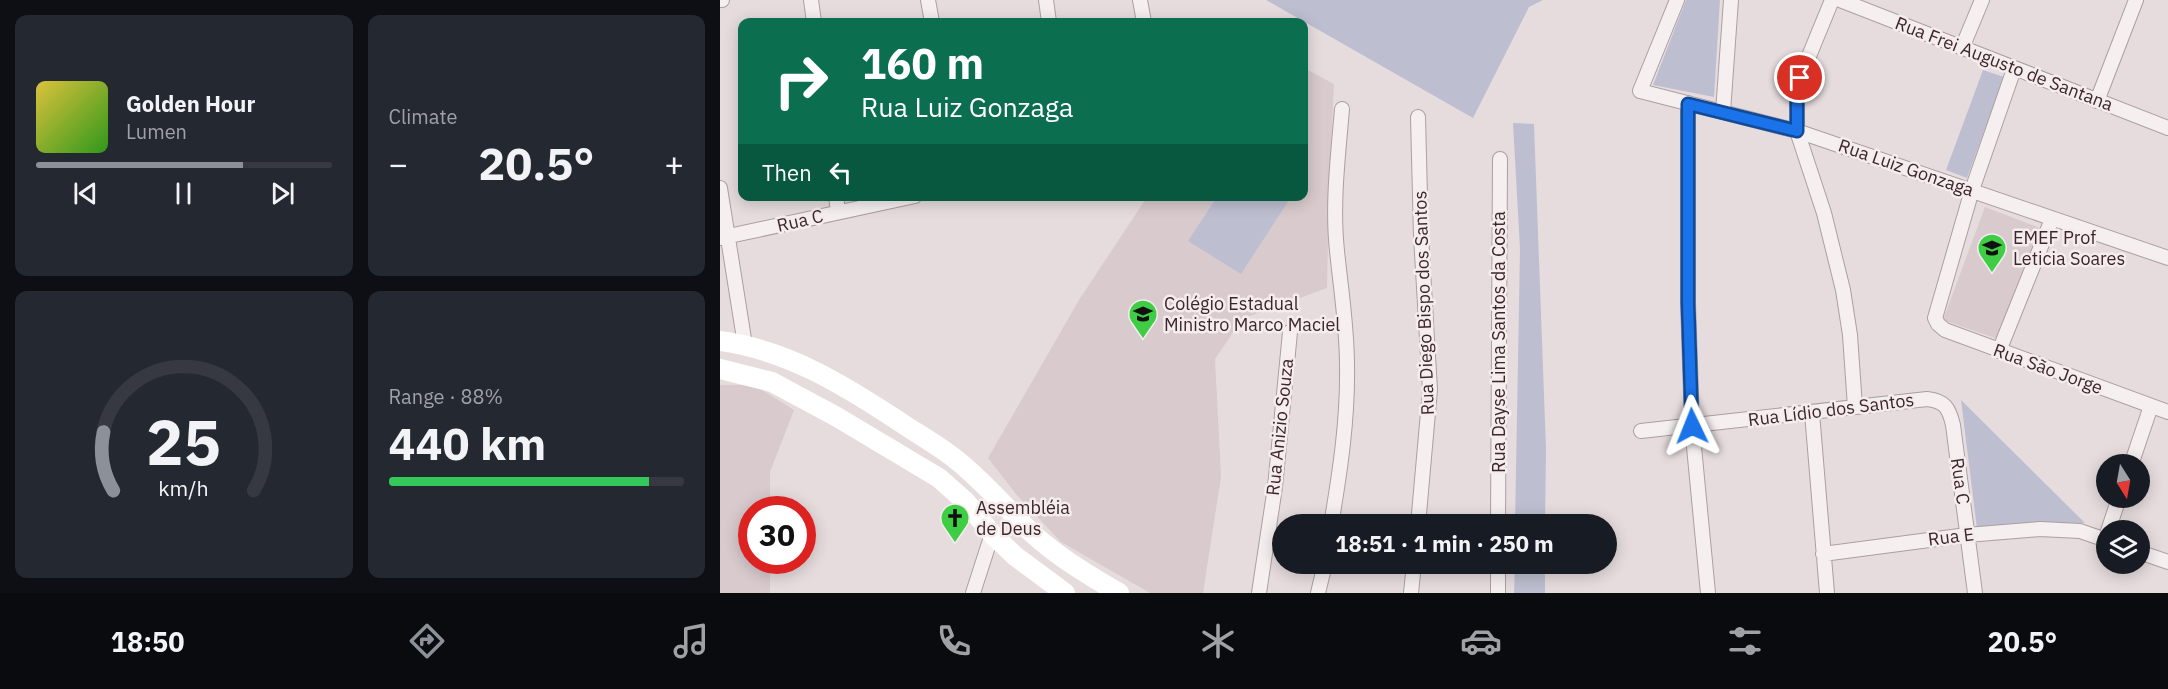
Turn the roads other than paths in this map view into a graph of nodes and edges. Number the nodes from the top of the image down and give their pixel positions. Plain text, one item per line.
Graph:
1 (811, 0) edge
2 (928, 0) edge
3 (1046, 0) edge
4 (1140, 0) edge
5 (1677, 0) edge
6 (1731, 0) edge
7 (1832, 0) edge
8 (1840, 0) edge
9 (1982, 0) edge
10 (2136, 0) edge
11 (813, 18) edge
12 (931, 18) edge
13 (1048, 18) edge
14 (1143, 18) edge
15 (1962, 48) junction
16 (2014, 69) junction
17 (2097, 101) junction
18 (1688, 104) junction
19 (1342, 110) dead end
20 (1723, 112) junction
21 (1418, 117) dead end
22 (2168, 128) edge
23 (1797, 131) junction
24 (1500, 159) dead end
25 (720, 188) edge
26 (1972, 190) junction
27 (837, 201) edge
28 (891, 201) edge
29 (838, 212) junction
30 (2052, 219) junction
31 (724, 237) edge
32 (2168, 258) edge
33 (1290, 332) dead end
34 (720, 341) edge
35 (745, 345) junction
36 (1999, 351) junction
37 (720, 369) edge
38 (1947, 406) joint
39 (2151, 406) junction
40 (1855, 407) junction
41 (2168, 412) edge
42 (1812, 413) junction
43 (1692, 426) junction
44 (1641, 431) dead end
45 (2135, 454) edge
46 (955, 458) junction
47 (939, 478) junction
48 (986, 486) junction
49 (966, 502) junction
50 (1334, 514) edge
51 (1419, 514) edge
52 (1498, 514) edge
53 (992, 534) junction
54 (1967, 535) junction
55 (2096, 536) edge
56 (1822, 554) junction
57 (2150, 556) edge
58 (2168, 562) edge
59 (1323, 574) edge
60 (1413, 574) edge
61 (1498, 574) edge
62 (973, 593) edge
63 (1065, 593) edge
64 (1119, 593) edge
65 (1259, 593) edge
66 (1318, 593) edge
67 (1411, 593) edge
68 (1498, 593) edge
69 (1708, 593) edge
70 (1827, 593) edge
71 (1975, 593) edge

1 - 11 street
2 - 12 street
3 - 13 street
4 - 14 street
5 - 18 street, Rua Luiz Gonzaga
6 - 20 street
7 - 23 street
8 - 15 street, Rua Frei Augusto de Santana
9 - 15 street
10 - 17 street
15 - 16 street, Rua Frei Augusto de Santana
16 - 17 street, Rua Frei Augusto de Santana
16 - 26 street
17 - 22 street, Rua Frei Augusto de Santana
18 - 20 street, Rua Luiz Gonzaga
18 - 43 street
19 - 50 street
20 - 23 street, Rua Luiz Gonzaga
21 - 51 street, Rua Diego Bispo dos Santos
23 - 26 street, Rua Luiz Gonzaga
23 - 40 street
24 - 52 street, Rua Dayse Lima Santos da Costa
25 - 31 street
26 - 30 street, Rua Luiz Gonzaga
26 - 36 street, Rua São Jorge
27 - 29 street
28 - 29 street, Rua C
29 - 31 street, Rua C
30 - 32 street, Rua Luiz Gonzaga
30 - 36 street
31 - 35 street
33 - 65 street, Rua Anizio Souza
34 - 35 main road
35 - 46 main road
36 - 39 street, Rua São Jorge
37 - 47 main road
38 - 40 street, Rua Lídio dos Santos
38 - 54 street, Rua C
39 - 41 street, Rua São Jorge
39 - 45 street
40 - 42 street, Rua Lídio dos Santos
42 - 43 street, Rua Lídio dos Santos
42 - 56 street
43 - 44 street, Rua Lídio dos Santos
43 - 69 street
46 - 47 main road
46 - 48 main road
47 - 49 main road
48 - 49 main road
48 - 64 main road
49 - 53 main road
53 - 62 street
53 - 63 main road
54 - 55 street, Rua E
54 - 56 street, Rua E
54 - 71 street, Rua C
56 - 70 street
57 - 58 street
59 - 66 street
60 - 67 street
61 - 68 street

